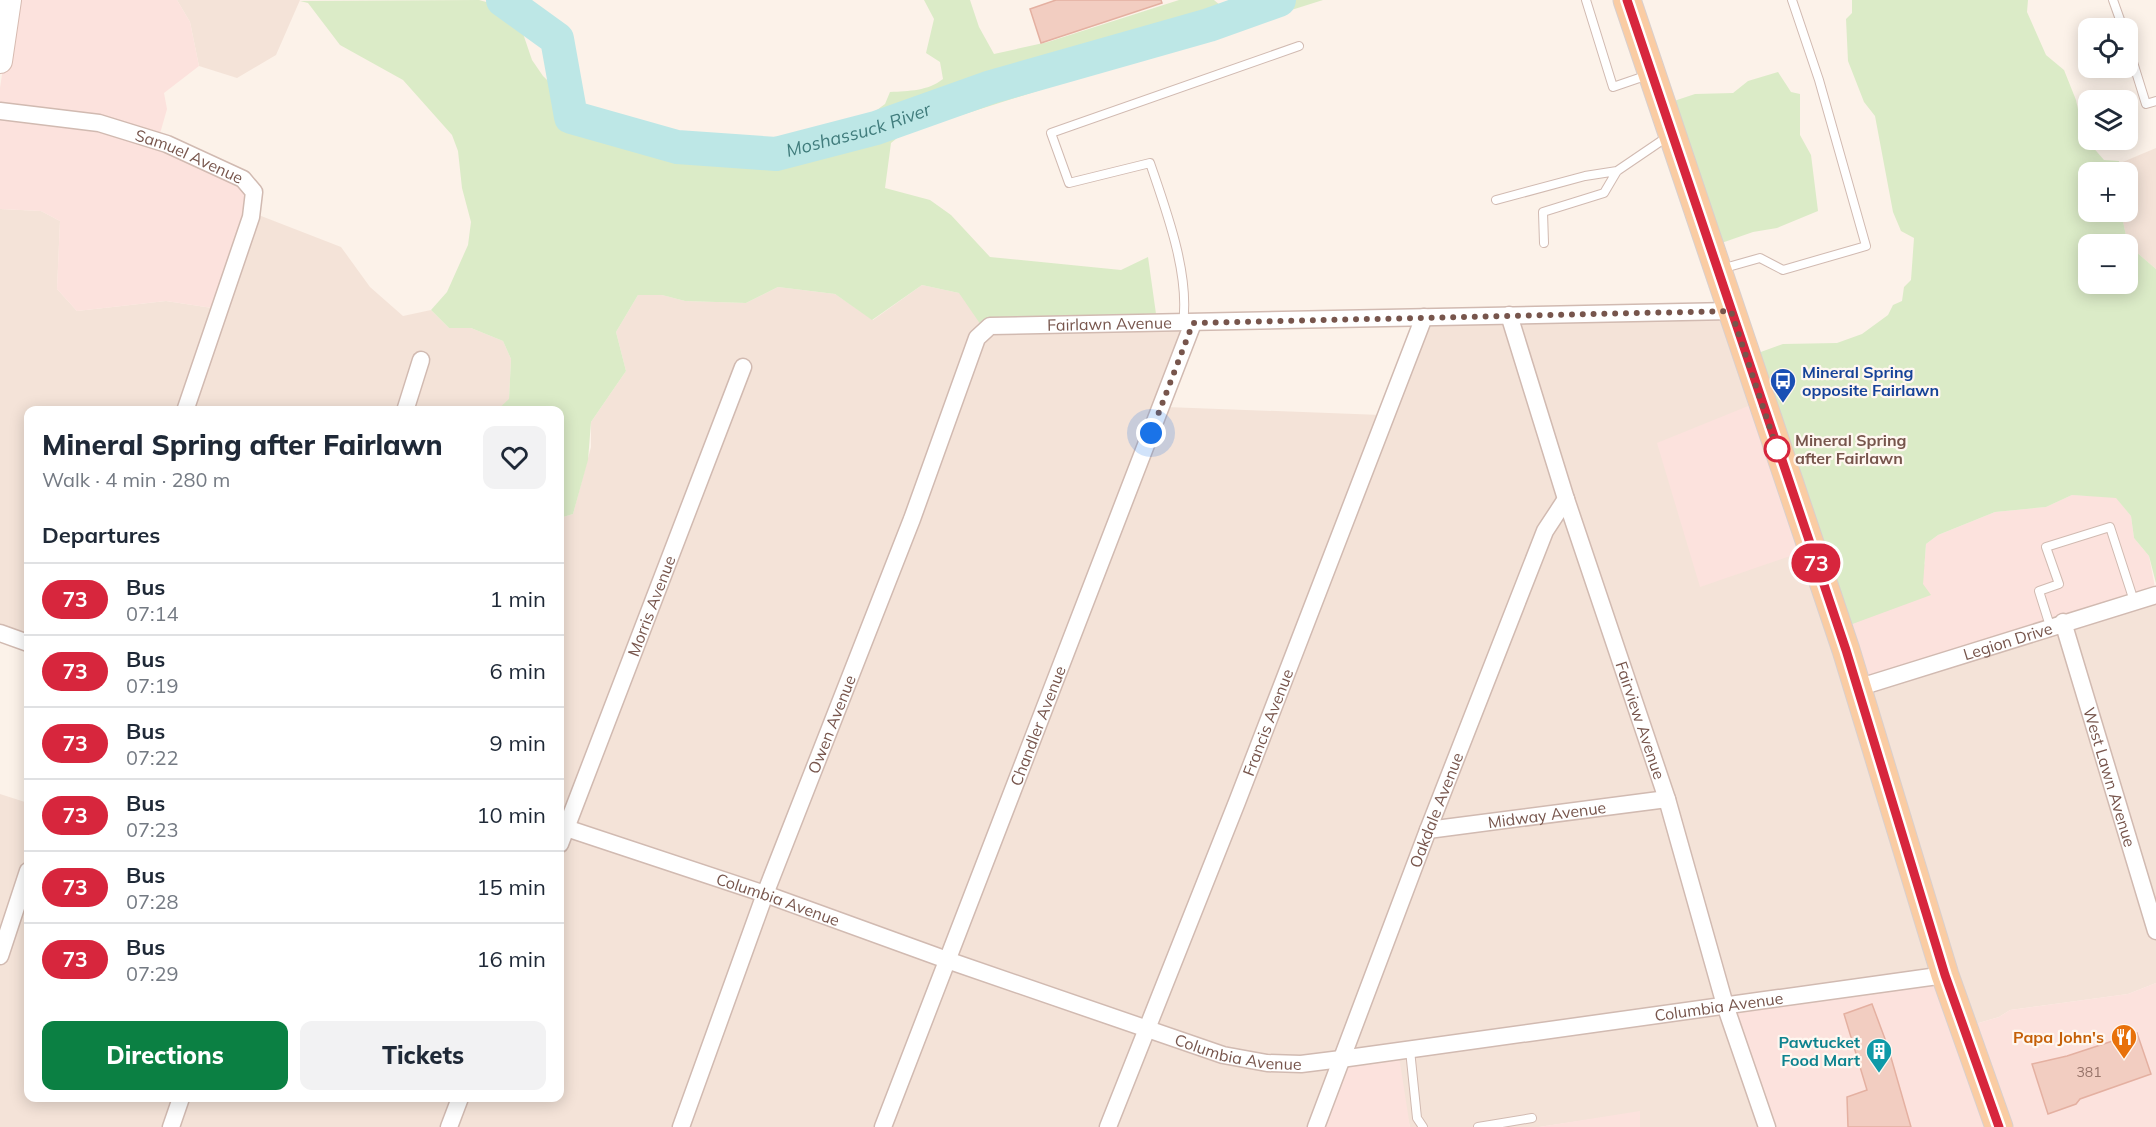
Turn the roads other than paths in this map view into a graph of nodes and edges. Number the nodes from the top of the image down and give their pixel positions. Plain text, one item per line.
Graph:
1 (9, 0) edge
2 (1586, 0) edge
3 (1627, 0) edge
4 (1792, 0) edge
5 (2114, 0) edge
6 (2119, 18) edge
7 (2, 30) edge
8 (1299, 46) dead end
9 (0, 61) edge
10 (1652, 74) junction
11 (2138, 78) edge
12 (2156, 101) edge
13 (0, 111) edge
14 (1673, 133) junction
15 (1617, 171) junction
16 (1496, 200) dead end
17 (1544, 243) dead end
18 (1718, 270) junction
19 (1731, 311) junction
20 (1509, 315) junction
21 (1424, 317) junction
22 (1188, 323) junction
23 (990, 326) joint
24 (421, 360) dead end
25 (743, 367) dead end
26 (187, 406) edge
27 (407, 406) edge
28 (1566, 499) junction
29 (2156, 595) edge
30 (2134, 601) junction
31 (2056, 624) junction
32 (0, 633) edge
33 (24, 642) edge
34 (1857, 688) junction
35 (1667, 799) junction
36 (564, 828) edge
37 (1428, 830) junction
38 (564, 834) edge
39 (24, 883) edge
40 (765, 894) junction
41 (2156, 932) edge
42 (0, 956) edge
43 (947, 960) junction
44 (1945, 975) junction
45 (1725, 1005) junction
46 (1146, 1029) junction
47 (1410, 1050) junction
48 (1341, 1059) junction
49 (180, 1102) edge
50 (458, 1102) edge
51 (1532, 1118) dead end
52 (171, 1127) edge
53 (449, 1127) edge
54 (681, 1127) edge
55 (884, 1127) edge
56 (1108, 1127) edge
57 (1316, 1127) edge
58 (1423, 1127) edge
59 (1478, 1127) edge
60 (1767, 1127) edge
61 (1999, 1127) edge

1 - 7 main road
2 - 10 lane
3 - 10 main road
4 - 18 lane
5 - 6 lane
7 - 9 main road
8 - 22 lane
10 - 14 main road
11 - 12 lane
13 - 26 street, Samuel Avenue
14 - 15 lane
14 - 18 main road
15 - 16 lane
15 - 17 lane
18 - 19 main road
19 - 20 street, Fairlawn Avenue
19 - 34 main road
20 - 21 street, Fairlawn Avenue
20 - 28 street, Fairview Avenue
21 - 22 street, Fairlawn Avenue
21 - 46 street, Francis Avenue
22 - 23 street, Fairlawn Avenue
22 - 43 street, Chandler Avenue
23 - 40 street, Owen Avenue
24 - 27 street
25 - 36 street, Morris Avenue
28 - 35 street, Fairview Avenue
28 - 37 street, Oakdale Avenue
29 - 30 street, Legion Drive
30 - 31 street, Legion Drive
30 - 31 lane
31 - 34 street, Legion Drive
31 - 41 street, West Lawn Avenue
32 - 33 street
34 - 44 main road
35 - 37 street, Midway Avenue
35 - 45 street, Fairview Avenue
37 - 48 street, Oakdale Avenue
38 - 40 street, Columbia Avenue
39 - 42 street
40 - 43 street, Columbia Avenue
40 - 54 street, Owen Avenue
43 - 46 street, Columbia Avenue
43 - 55 street, Chandler Avenue
44 - 45 street, Columbia Avenue
44 - 61 main road
45 - 47 street, Columbia Avenue
45 - 60 street, Fairview Avenue
46 - 48 street, Columbia Avenue
46 - 56 street, Francis Avenue
47 - 48 street, Columbia Avenue
47 - 58 lane
48 - 57 street, Oakdale Avenue
49 - 52 street
50 - 53 street
51 - 59 lane

